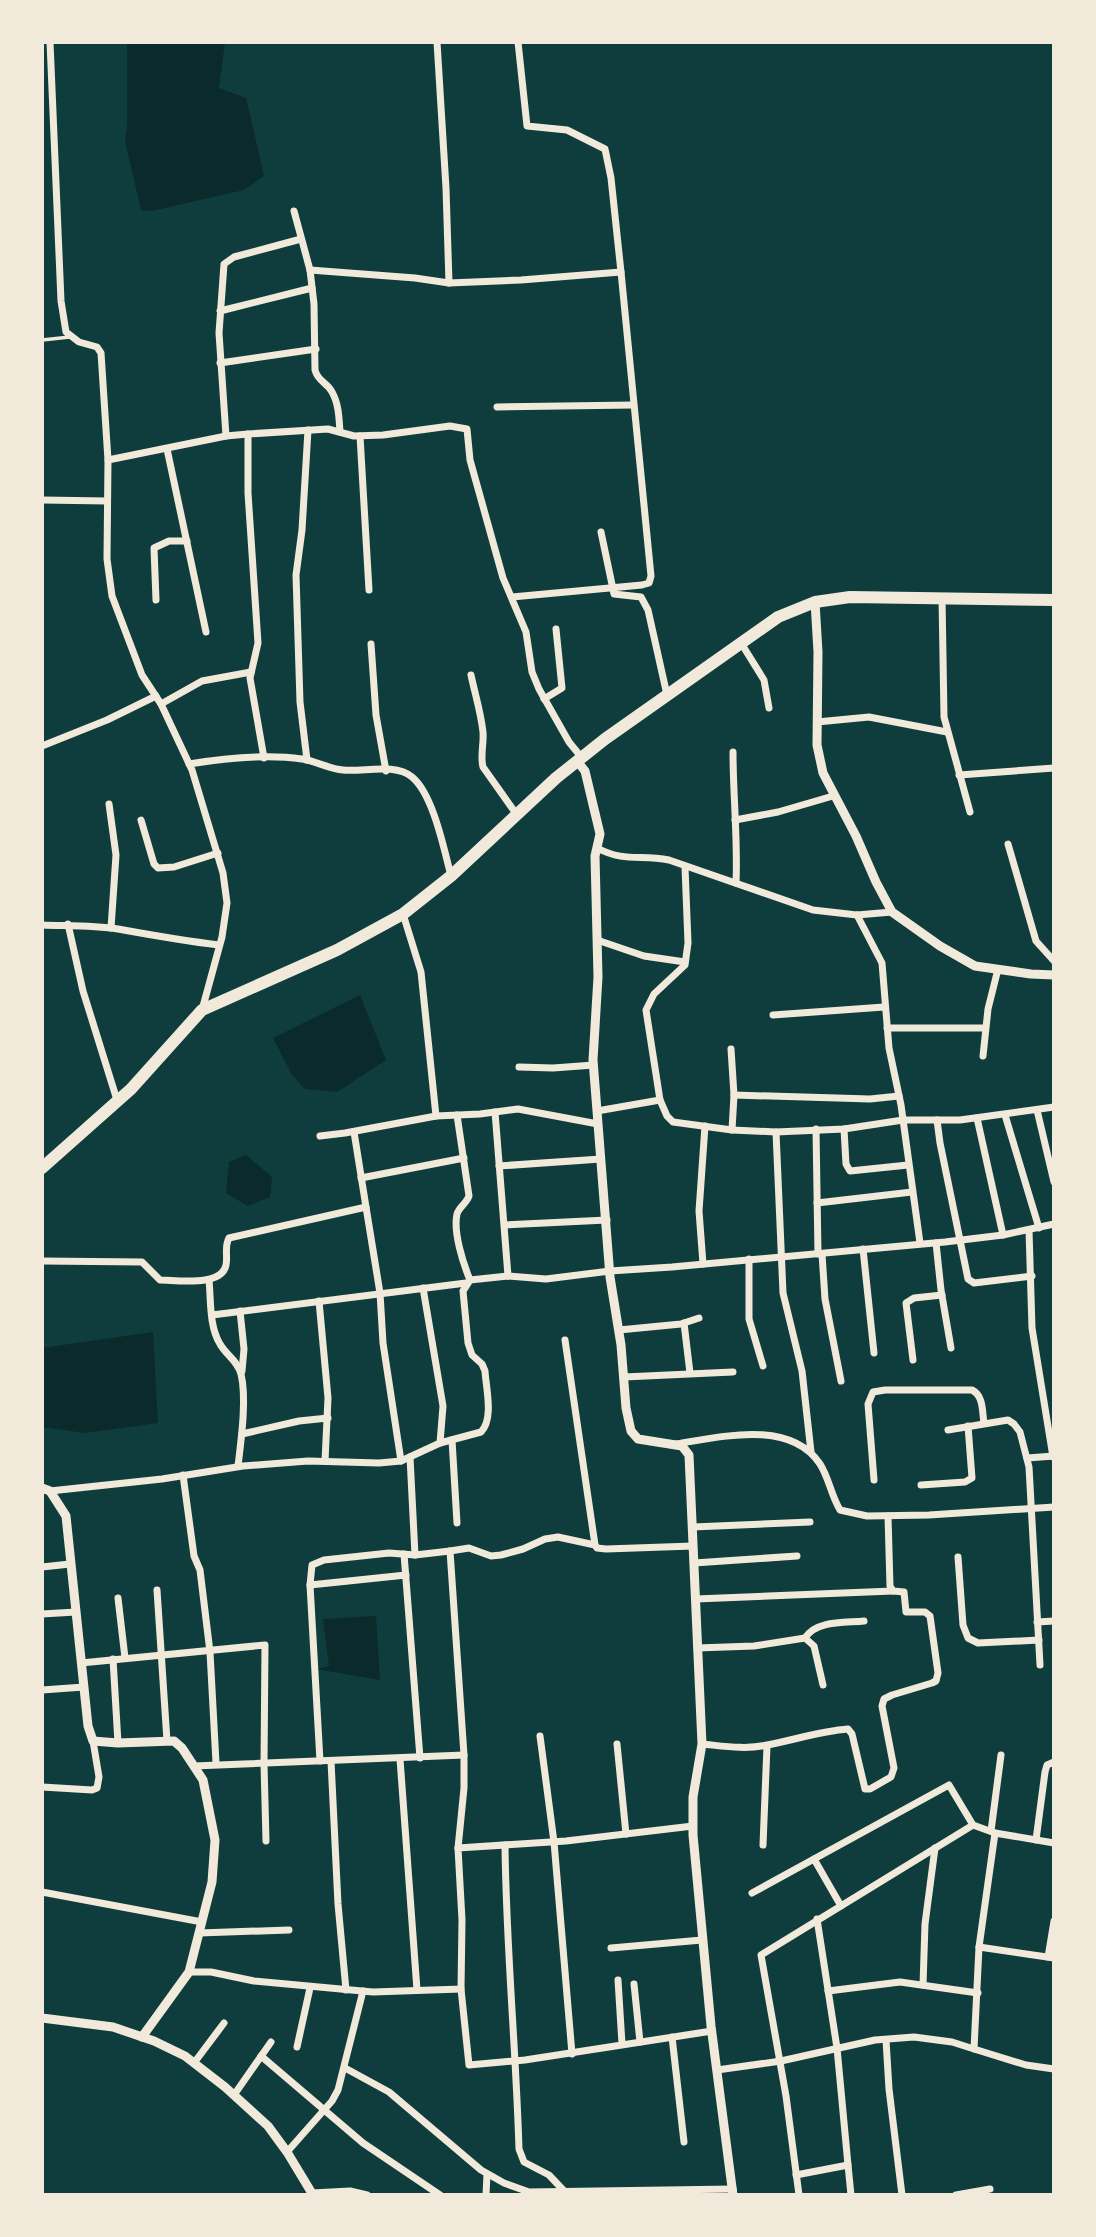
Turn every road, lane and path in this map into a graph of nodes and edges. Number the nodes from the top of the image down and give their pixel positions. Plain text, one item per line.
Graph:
1 (50, 42) edge
2 (437, 42) edge
3 (518, 42) edge
4 (294, 211) dead end
5 (302, 239) junction
6 (310, 270) junction
7 (621, 272) junction
8 (449, 283) junction
9 (312, 288) junction
10 (219, 311) junction
11 (72, 336) junction
12 (42, 340) edge
13 (316, 349) junction
14 (220, 363) junction
15 (634, 405) junction
16 (497, 407) dead end
17 (308, 430) junction
18 (341, 432) junction
19 (248, 434) junction
20 (226, 436) junction
21 (360, 436) junction
22 (167, 449) junction
23 (108, 460) junction
24 (42, 499) edge
25 (107, 501) junction
26 (601, 532) dead end
27 (187, 541) junction
28 (611, 587) junction
29 (369, 590) dead end
30 (513, 597) junction
31 (942, 597) junction
32 (156, 600) dead end
33 (1054, 600) edge
34 (815, 602) junction
35 (556, 628) dead end
36 (206, 632) dead end
37 (741, 642) junction
38 (371, 645) dead end
39 (251, 672) junction
40 (471, 675) dead end
41 (667, 695) junction
42 (544, 699) junction
43 (158, 700) junction
44 (769, 708) dead end
45 (817, 722) junction
46 (947, 732) junction
47 (42, 746) edge
48 (733, 752) dead end
49 (264, 758) junction
50 (307, 760) junction
51 (579, 760) junction
52 (190, 764) junction
53 (1054, 768) edge
54 (386, 771) junction
55 (959, 775) junction
56 (833, 796) junction
57 (108, 804) dead end
58 (970, 812) dead end
59 (517, 815) junction
60 (141, 820) dead end
61 (735, 820) junction
62 (1008, 844) dead end
63 (597, 848) junction
64 (218, 853) junction
65 (685, 867) junction
66 (451, 876) junction
67 (736, 884) junction
68 (892, 912) junction
69 (403, 914) junction
70 (857, 915) junction
71 (68, 924) junction
72 (42, 925) edge
73 (111, 928) junction
74 (597, 940) junction
75 (219, 945) junction
76 (1054, 961) edge
77 (685, 962) junction
78 (998, 969) junction
79 (1054, 975) edge
80 (884, 1007) junction
81 (202, 1010) junction
82 (773, 1015) dead end
83 (887, 1028) junction
84 (985, 1028) junction
85 (732, 1049) dead end
86 (983, 1056) dead end
87 (594, 1065) junction
88 (519, 1067) dead end
89 (734, 1095) junction
90 (899, 1096) junction
91 (117, 1100) junction
92 (660, 1100) junction
93 (1054, 1107) edge
94 (597, 1111) junction
95 (1037, 1111) junction
96 (495, 1112) junction
97 (457, 1115) junction
98 (1005, 1115) junction
99 (436, 1116) junction
100 (977, 1118) junction
101 (903, 1120) junction
102 (937, 1120) junction
103 (598, 1124) junction
104 (705, 1126) junction
105 (816, 1129) junction
106 (844, 1129) junction
107 (732, 1130) junction
108 (354, 1132) junction
109 (776, 1132) junction
110 (320, 1136) dead end
111 (464, 1158) junction
112 (601, 1159) junction
113 (908, 1165) junction
114 (499, 1166) junction
115 (42, 1168) edge
116 (361, 1178) junction
117 (1054, 1182) edge
118 (912, 1192) junction
119 (817, 1203) junction
120 (366, 1208) junction
121 (607, 1220) junction
122 (1054, 1224) edge
123 (505, 1225) junction
124 (1039, 1228) junction
125 (1029, 1230) junction
126 (1003, 1234) junction
127 (960, 1240) junction
128 (936, 1242) junction
129 (920, 1243) junction
130 (863, 1249) junction
131 (820, 1254) junction
132 (782, 1256) junction
133 (749, 1259) junction
134 (42, 1261) edge
135 (703, 1264) junction
136 (610, 1271) junction
137 (508, 1276) junction
138 (1032, 1276) junction
139 (209, 1280) junction
140 (468, 1282) junction
141 (423, 1288) junction
142 (380, 1293) junction
143 (942, 1296) junction
144 (319, 1301) junction
145 (240, 1311) junction
146 (212, 1315) junction
147 (699, 1318) dead end
148 (684, 1323) junction
149 (619, 1330) junction
150 (565, 1340) dead end
151 (951, 1348) dead end
152 (874, 1353) dead end
153 (913, 1360) dead end
154 (763, 1366) dead end
155 (733, 1372) dead end
156 (690, 1373) junction
157 (242, 1376) junction
158 (624, 1377) junction
159 (841, 1381) dead end
160 (328, 1418) junction
161 (984, 1423) junction
162 (968, 1426) junction
163 (948, 1430) dead end
164 (242, 1434) junction
165 (452, 1440) junction
166 (440, 1443) junction
167 (673, 1444) junction
168 (811, 1452) junction
169 (410, 1457) junction
170 (1054, 1457) edge
171 (1027, 1458) junction
172 (325, 1461) junction
173 (401, 1461) junction
174 (238, 1466) junction
175 (183, 1475) junction
176 (874, 1480) dead end
177 (921, 1485) dead end
178 (46, 1489) edge
179 (1054, 1507) edge
180 (1032, 1508) junction
181 (888, 1516) junction
182 (810, 1522) dead end
183 (457, 1523) dead end
184 (693, 1527) junction
185 (595, 1545) junction
186 (693, 1546) junction
187 (450, 1551) junction
188 (404, 1554) junction
189 (415, 1555) junction
190 (797, 1556) dead end
191 (958, 1557) dead end
192 (694, 1563) junction
193 (71, 1564) junction
194 (42, 1567) edge
195 (406, 1575) junction
196 (310, 1585) junction
197 (157, 1590) dead end
198 (893, 1591) junction
199 (118, 1598) dead end
200 (696, 1600) junction
201 (76, 1612) junction
202 (42, 1614) edge
203 (864, 1621) dead end
204 (1054, 1621) edge
205 (1037, 1622) junction
206 (806, 1638) junction
207 (1039, 1640) junction
208 (697, 1648) junction
209 (210, 1652) junction
210 (162, 1654) junction
211 (125, 1658) junction
212 (113, 1659) junction
213 (82, 1663) junction
214 (1040, 1665) dead end
215 (823, 1685) dead end
216 (84, 1687) junction
217 (42, 1690) edge
218 (540, 1736) dead end
219 (93, 1741) junction
220 (167, 1741) junction
221 (118, 1743) junction
222 (617, 1744) dead end
223 (702, 1744) junction
224 (767, 1746) junction
225 (464, 1755) junction
226 (1002, 1755) dead end
227 (420, 1758) junction
228 (400, 1759) junction
229 (320, 1761) junction
230 (331, 1761) junction
231 (1054, 1762) edge
232 (216, 1763) junction
233 (264, 1764) junction
234 (194, 1766) junction
235 (42, 1787) edge
236 (973, 1825) junction
237 (693, 1826) junction
238 (993, 1832) junction
239 (626, 1834) junction
240 (1036, 1840) junction
241 (267, 1841) dead end
242 (554, 1842) junction
243 (1054, 1843) edge
244 (505, 1845) junction
245 (763, 1845) dead end
246 (458, 1848) junction
247 (935, 1849) junction
248 (814, 1859) junction
249 (42, 1892) edge
250 (752, 1893) dead end
251 (841, 1906) junction
252 (817, 1919) junction
253 (1054, 1921) edge
254 (202, 1922) junction
255 (289, 1930) dead end
256 (199, 1933) junction
257 (702, 1940) junction
258 (979, 1947) junction
259 (611, 1948) dead end
260 (1051, 1957) edge
261 (190, 1972) junction
262 (618, 1980) dead end
263 (634, 1984) dead end
264 (923, 1985) junction
265 (310, 1987) junction
266 (461, 1989) junction
267 (346, 1990) junction
268 (417, 1990) junction
269 (363, 1991) junction
270 (828, 1991) junction
271 (978, 1993) junction
272 (42, 2018) edge
273 (224, 2022) dead end
274 (712, 2031) junction
275 (142, 2037) junction
276 (672, 2037) junction
277 (886, 2040) junction
278 (271, 2042) dead end
279 (640, 2042) junction
280 (622, 2044) junction
281 (297, 2047) dead end
282 (837, 2048) junction
283 (974, 2049) junction
284 (572, 2054) junction
285 (261, 2056) junction
286 (516, 2061) junction
287 (781, 2061) junction
288 (194, 2063) junction
289 (345, 2068) junction
290 (1054, 2069) edge
291 (718, 2070) junction
292 (234, 2095) junction
293 (324, 2111) junction
294 (684, 2142) dead end
295 (287, 2152) junction
296 (848, 2165) junction
297 (486, 2174) junction
298 (796, 2175) junction
299 (990, 2189) dead end
300 (565, 2192) junction
301 (733, 2192) edge
302 (313, 2194) edge
303 (368, 2195) edge
304 (440, 2195) edge
305 (486, 2195) edge
306 (799, 2195) edge
307 (851, 2195) edge
308 (902, 2195) edge
309 (956, 2195) edge

1 - 11 street
2 - 8 street
3 - 7 street
4 - 5 street
5 - 6 street
5 - 10 street
6 - 8 street
6 - 9 street
7 - 8 street
7 - 15 street
9 - 10 street
9 - 13 street
10 - 14 street
11 - 12 lane
11 - 23 street
13 - 14 street
13 - 18 street
14 - 20 street
15 - 16 street
15 - 28 street
17 - 18 street
17 - 19 street
17 - 50 street
18 - 21 street
19 - 20 street
19 - 39 street
20 - 22 street
21 - 29 street
21 - 30 street
22 - 23 street
22 - 27 street
23 - 25 street
24 - 25 street
25 - 43 street
26 - 28 street
27 - 32 street
27 - 36 street
28 - 30 street
28 - 41 street
30 - 42 street
31 - 33 main road
31 - 34 main road
31 - 46 street
34 - 37 main road
34 - 45 street
35 - 42 street
37 - 41 main road
37 - 44 street
38 - 54 street
39 - 43 street
39 - 49 street
40 - 59 street
41 - 51 main road
42 - 51 street
43 - 47 street
43 - 52 street
45 - 46 street
45 - 56 street
46 - 55 street
48 - 61 street
49 - 50 street
49 - 52 street
50 - 54 street
51 - 59 main road
51 - 63 street
52 - 64 street
53 - 55 street
54 - 66 street
55 - 58 street
56 - 61 street
56 - 68 street
57 - 73 street
59 - 66 main road
60 - 64 street
61 - 67 street
62 - 76 street
63 - 65 street
63 - 74 street
64 - 75 street
65 - 67 street
65 - 77 street
66 - 69 main road
67 - 70 street
68 - 70 street
68 - 78 street
69 - 81 main road
69 - 99 street
70 - 80 street
71 - 72 street
71 - 73 street
71 - 91 street
73 - 75 street
74 - 77 street
74 - 87 street
75 - 81 street
77 - 92 street
78 - 79 street
78 - 84 street
80 - 82 street
80 - 83 street
81 - 91 main road
83 - 84 street
83 - 90 street
84 - 86 street
85 - 89 street
87 - 88 street
87 - 94 street
89 - 90 street
89 - 107 street
90 - 101 street
91 - 115 main road
92 - 94 street
92 - 104 street
93 - 95 street
94 - 103 street
95 - 98 street
95 - 117 street
96 - 97 street
96 - 103 street
96 - 114 street
97 - 99 street
97 - 111 street
98 - 100 street
98 - 124 street
99 - 108 street
100 - 102 street
100 - 126 street
101 - 102 street
101 - 106 street
101 - 113 street
102 - 127 street
103 - 112 street
104 - 107 street
104 - 135 street
105 - 106 street
105 - 109 street
105 - 119 street
106 - 113 street
107 - 109 street
108 - 110 street
108 - 116 street
109 - 132 street
111 - 116 street
111 - 140 street
112 - 114 street
112 - 121 street
113 - 118 street
114 - 123 street
116 - 120 street
118 - 119 street
118 - 129 street
119 - 131 street
120 - 139 street
120 - 142 street
121 - 123 street
121 - 136 street
122 - 124 street
123 - 137 street
124 - 125 street
125 - 126 street
125 - 138 street
126 - 127 street
127 - 128 street
127 - 138 street
128 - 129 street
128 - 143 street
129 - 130 street
130 - 131 street
130 - 152 street
131 - 132 street
131 - 159 street
132 - 133 street
132 - 168 street
133 - 135 street
133 - 154 street
134 - 139 street
135 - 136 street
136 - 137 street
136 - 149 street
137 - 140 street
138 - 170 street
139 - 146 street
140 - 141 street
140 - 165 street
141 - 142 street
141 - 166 street
142 - 144 street
142 - 173 street
143 - 151 street
143 - 153 street
144 - 145 street
144 - 160 street
145 - 146 street
145 - 157 street
146 - 157 street
147 - 148 street
148 - 149 street
148 - 156 street
149 - 158 street
150 - 185 street
155 - 156 street
156 - 158 street
157 - 164 street
158 - 167 street
160 - 164 street
160 - 172 street
161 - 162 street
161 - 171 street
161 - 176 street
162 - 163 street
162 - 177 street
164 - 174 street
165 - 166 street
165 - 183 street
166 - 169 street
167 - 168 street
167 - 184 street
168 - 181 street
169 - 173 street
169 - 189 street
170 - 171 street
171 - 180 street
172 - 173 street
172 - 174 street
174 - 175 street
175 - 178 street
175 - 209 street
178 - 193 street
179 - 180 street
180 - 181 street
180 - 205 street
181 - 198 street
182 - 184 street
184 - 186 street
185 - 186 street
185 - 187 street
186 - 192 street
187 - 189 street
187 - 225 street
188 - 189 street
188 - 195 street
188 - 196 street
190 - 192 street
191 - 207 street
192 - 200 street
193 - 194 street
193 - 201 street
195 - 196 street
195 - 227 street
196 - 229 street
197 - 210 street
198 - 200 street
198 - 224 street
199 - 211 street
200 - 208 street
201 - 202 street
201 - 213 street
203 - 206 street
204 - 205 street
205 - 207 street
206 - 208 street
206 - 215 street
207 - 214 street
208 - 223 street
209 - 210 street
209 - 232 street
209 - 233 street
210 - 211 street
210 - 220 street
211 - 212 street
212 - 213 street
212 - 221 street
213 - 216 street
216 - 217 street
216 - 219 street
218 - 242 street
219 - 221 street
219 - 235 street
220 - 221 street
220 - 234 street
222 - 239 street
223 - 224 street
223 - 237 street
224 - 245 street
225 - 227 street
225 - 246 street
226 - 238 street
227 - 228 street
228 - 230 street
228 - 268 street
229 - 230 street
229 - 233 street
230 - 267 street
231 - 240 street
232 - 233 street
232 - 234 street
233 - 241 street
234 - 254 street
236 - 238 street
236 - 247 street
236 - 248 street
237 - 239 street
237 - 257 street
238 - 240 street
238 - 258 street
239 - 242 street
240 - 243 street
242 - 244 street
242 - 284 street
244 - 246 street
244 - 286 street
246 - 266 street
247 - 251 street
247 - 264 street
248 - 250 street
248 - 251 street
249 - 254 street
251 - 252 street
252 - 270 street
252 - 287 street
253 - 260 street
254 - 256 street
255 - 256 street
256 - 261 street
257 - 259 street
257 - 274 street
258 - 260 street
258 - 271 street
261 - 265 street
261 - 275 street
262 - 280 street
263 - 279 street
264 - 270 street
264 - 271 street
265 - 267 street
265 - 281 street
266 - 268 street
266 - 286 street
267 - 269 street
268 - 269 street
269 - 289 street
270 - 282 street
271 - 283 street
272 - 275 street
273 - 288 street
274 - 276 street
274 - 291 street
275 - 288 street
276 - 279 street
276 - 294 street
277 - 282 street
277 - 283 street
277 - 308 street
278 - 285 street
279 - 280 street
280 - 284 street
282 - 287 street
282 - 296 street
283 - 290 street
284 - 286 street
285 - 292 street
285 - 293 street
286 - 300 street
287 - 291 street
287 - 298 street
288 - 292 street
289 - 293 street
289 - 297 street
291 - 301 street
292 - 295 street
293 - 295 street
293 - 304 street
295 - 302 street
296 - 298 street
296 - 307 street
297 - 300 street
297 - 305 street
298 - 306 street
299 - 309 street
300 - 301 street
302 - 303 street

